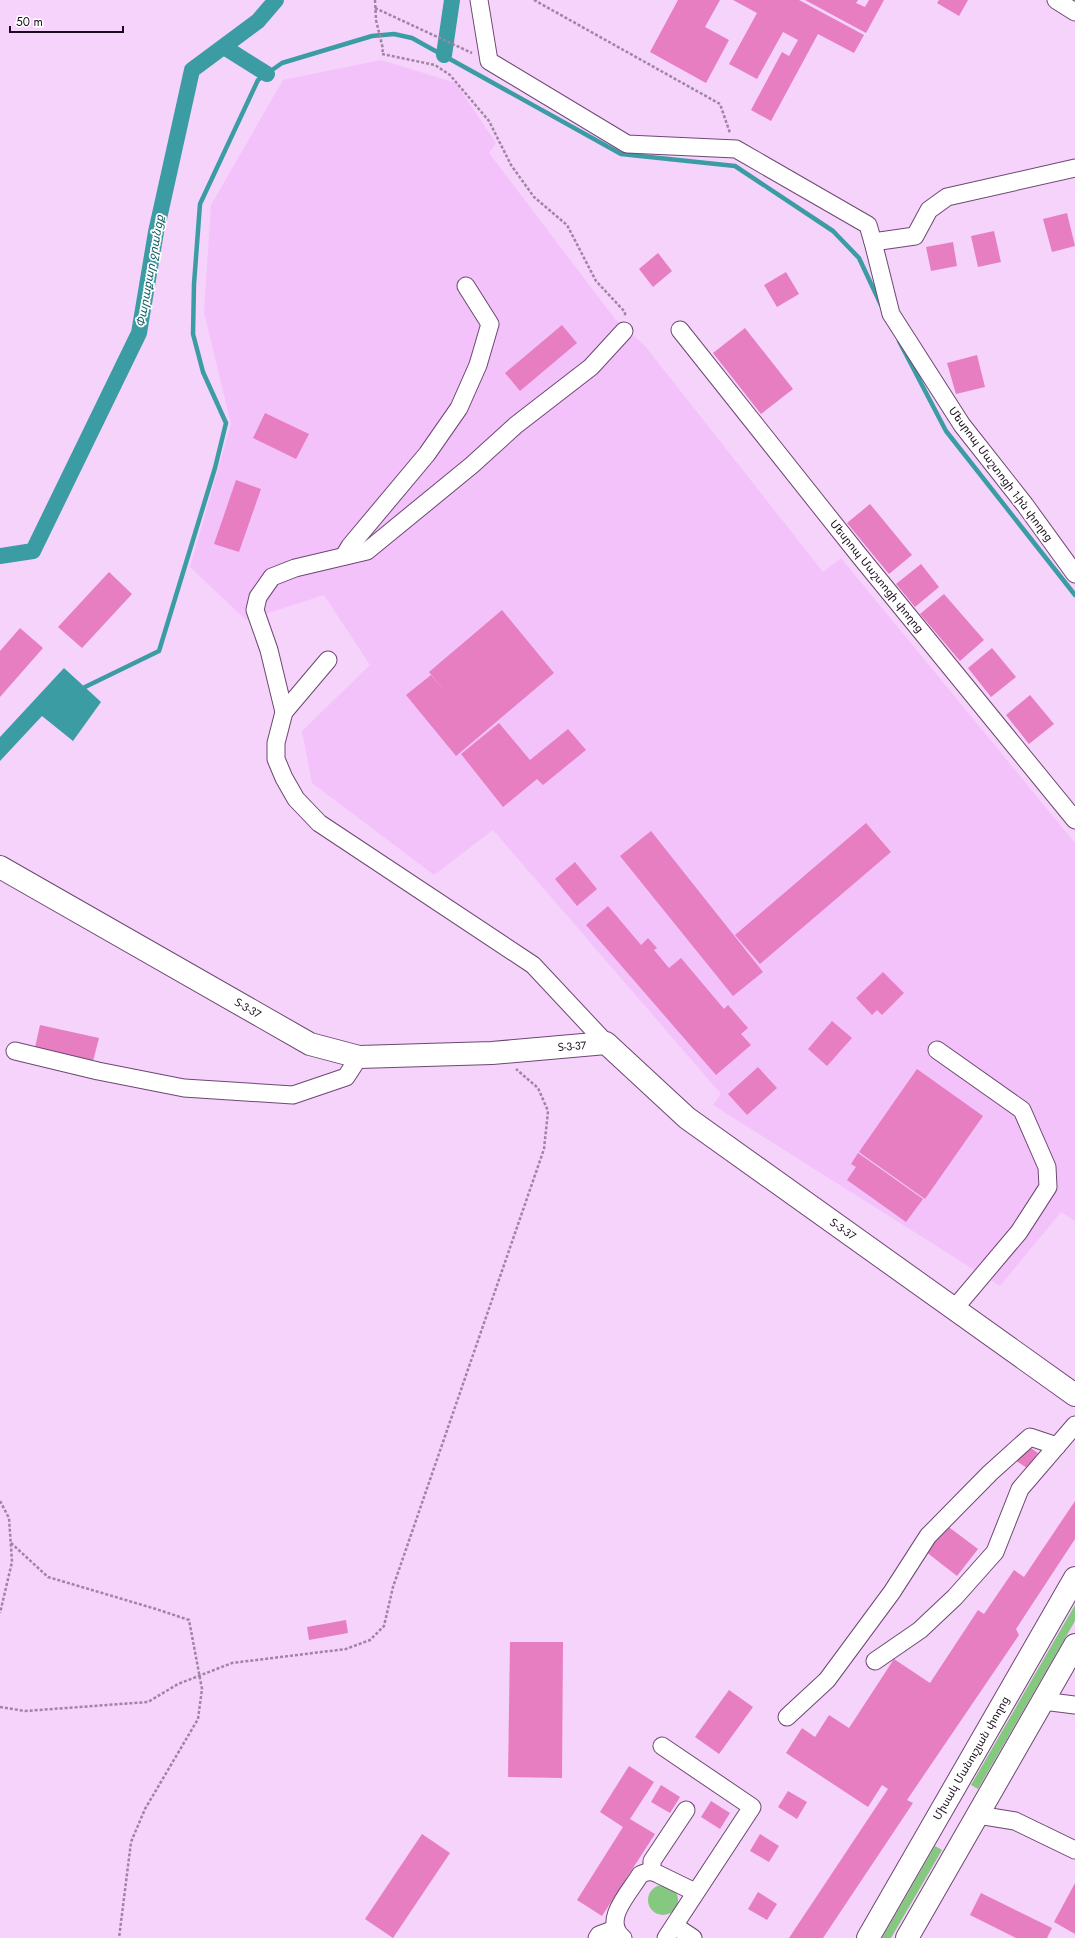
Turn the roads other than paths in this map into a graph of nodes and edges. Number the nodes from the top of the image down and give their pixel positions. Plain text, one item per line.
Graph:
1 (479, 0) edge
2 (1056, 0) edge
3 (1075, 12) edge
4 (1075, 168) edge
5 (873, 242) junction
6 (466, 286) dead end
7 (680, 330) dead end
8 (624, 331) road end
9 (344, 556) junction
10 (1075, 574) edge
11 (328, 660) dead end
12 (284, 712) junction
13 (1075, 820) edge
14 (0, 867) edge
15 (606, 1043) junction
16 (937, 1050) dead end
17 (15, 1051) dead end
18 (359, 1057) junction
19 (954, 1309) junction
20 (1075, 1395) edge
21 (1075, 1425) edge
22 (1057, 1446) junction
23 (1075, 1578) edge
24 (1075, 1645) edge
25 (875, 1660) dead end
26 (1043, 1701) junction
27 (1075, 1705) edge
28 (787, 1717) dead end
29 (662, 1746) dead end
30 (948, 1799) junction
31 (686, 1810) dead end
32 (978, 1815) junction
33 (1075, 1850) edge
34 (652, 1871) junction
35 (695, 1892) junction
36 (670, 1932) edge
37 (620, 1933) edge
38 (597, 1938) edge
39 (693, 1938) edge
40 (868, 1938) edge
41 (907, 1938) edge

1 - 5 street, Մեսրոպ Մաշտոցի 1-ին փողոց
2 - 3 street
4 - 5 street
5 - 10 street, Մեսրոպ Մաշտոցի 1-ին փողոց
6 - 9 street
7 - 13 street, Մեսրոպ Մաշտոցի փողոց
8 - 9 street
9 - 12 street
11 - 12 street
12 - 15 street
14 - 18 main road, Տ-3-37 / Տ-3-37
15 - 18 main road, Տ-3-37 / Տ-3-37
15 - 19 main road, Տ-3-37 / Տ-3-37
16 - 19 street
17 - 18 street
19 - 20 main road, Տ-3-37 / Տ-3-37
21 - 22 street
22 - 25 street
22 - 28 street
23 - 30 main road, Միսակ Մանուշյան փողոց
24 - 26 main road
26 - 27 street
26 - 32 main road
29 - 35 street
30 - 32 main road
30 - 40 main road, Միսակ Մանուշյան փողոց
31 - 34 street
32 - 33 street
32 - 41 main road
34 - 35 street
34 - 37 street
35 - 36 street
36 - 39 street
37 - 38 street

